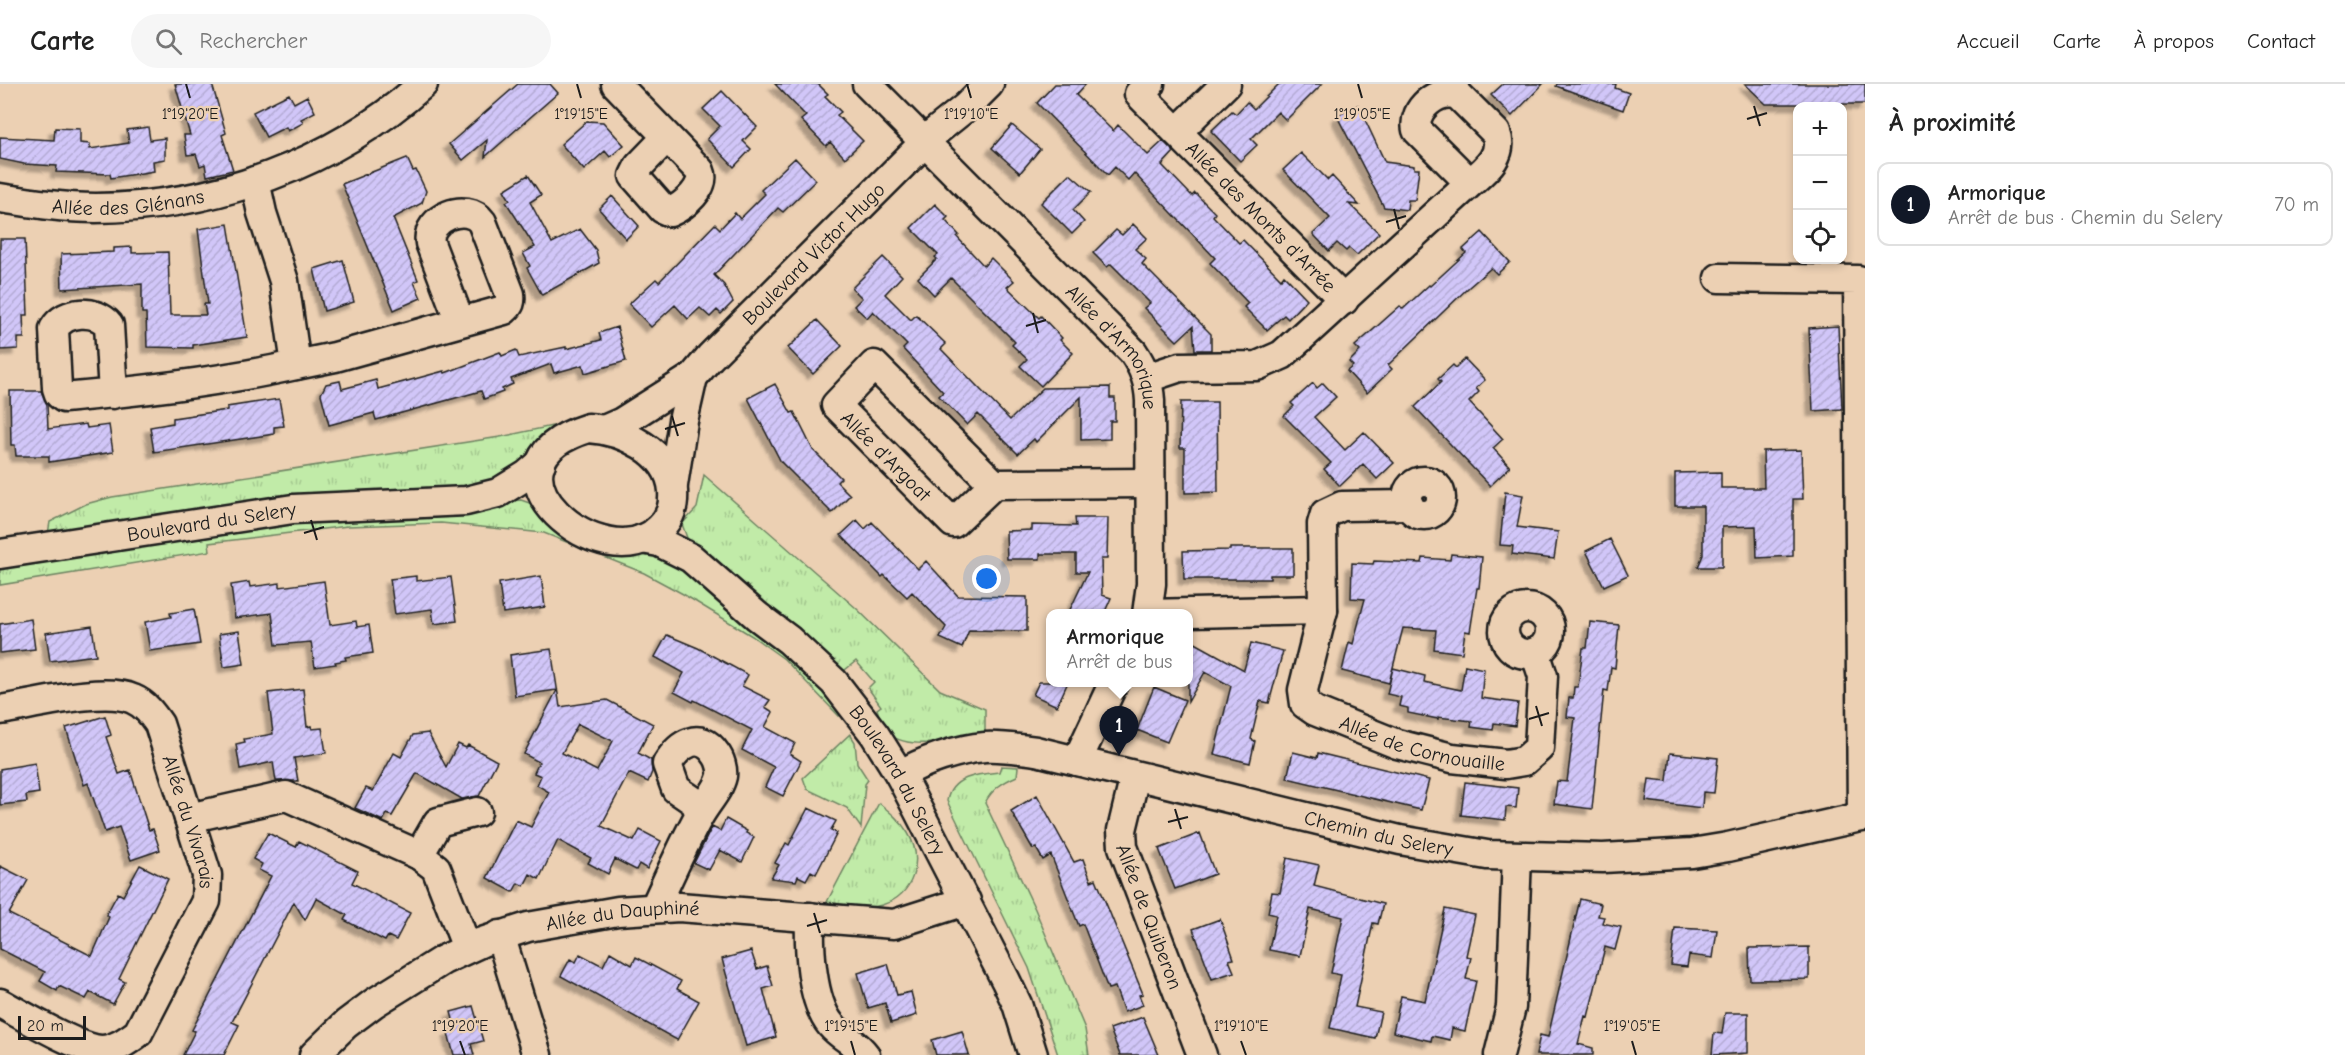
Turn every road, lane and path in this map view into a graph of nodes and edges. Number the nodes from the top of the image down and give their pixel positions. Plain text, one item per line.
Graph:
1 (423, 84) edge
2 (616, 84) edge
3 (867, 84) edge
4 (972, 84) edge
5 (989, 84) edge
6 (1150, 84) edge
7 (1226, 84) edge
8 (1177, 132) junction
9 (667, 137) dead end
10 (930, 137) junction
11 (255, 181) junction
12 (1470, 183) dead end
13 (0, 198) edge
14 (1719, 278) dead end
15 (1344, 300) junction
16 (460, 322) dead end
17 (296, 365) junction
18 (693, 377) junction
19 (1147, 378) junction
20 (113, 394) dead end
21 (606, 429) junction
22 (541, 462) junction
23 (1150, 483) junction
24 (994, 484) junction
25 (498, 493) junction
26 (672, 498) junction
27 (545, 501) junction
28 (1409, 505) dead end
29 (642, 539) junction
30 (0, 554) edge
31 (691, 558) junction
32 (1148, 609) edge
33 (1323, 610) junction
34 (1193, 613) edge
35 (1535, 652) dead end
36 (1112, 687) edge
37 (0, 710) edge
38 (1077, 761) junction
39 (900, 775) junction
40 (1135, 776) junction
41 (477, 812) dead end
42 (700, 814) dead end
43 (1864, 816) edge
44 (189, 818) junction
45 (419, 855) junction
46 (1517, 857) junction
47 (966, 901) junction
48 (655, 907) junction
49 (810, 917) junction
50 (500, 935) junction
51 (467, 948) junction
52 (0, 1003) edge
53 (314, 1055) edge
54 (537, 1055) edge
55 (865, 1055) edge
56 (1033, 1055) edge
57 (1202, 1055) edge
58 (1499, 1055) edge

1 - 11 street, Allée des Glénans
2 - 9 street
3 - 10 street, Allée d'Armorique
4 - 10 street, Boulevard Victor Hugo
5 - 10 street, Boulevard Victor Hugo
6 - 8 street, Allée des Monts d'Arrée
7 - 8 street, Allée des Monts d'Arrée
8 - 15 street, Allée des Monts d'Arrée
10 - 18 street, Boulevard Victor Hugo
10 - 19 street, Allée d'Armorique
11 - 13 street, Allée des Glénans
11 - 17 street
12 - 15 street, Allée des Monts d'Arrée
14 - 43 street
15 - 19 street, Allée des Monts d'Arrée
16 - 17 street
17 - 20 street
18 - 21 street, Boulevard Victor Hugo
18 - 26 street, Boulevard Victor Hugo
19 - 23 street, Allée d'Armorique
21 - 22 street
21 - 26 street
22 - 25 street, Boulevard du Selery
22 - 27 street
23 - 24 street
23 - 32 street, Allée d'Armorique
24 - 24 street, Allée d'Argoat
25 - 27 street, Boulevard du Selery
25 - 30 street, Boulevard du Selery
26 - 29 street
26 - 31 street, Boulevard du Selery
27 - 29 street
28 - 33 street, Allée de Cornouaille
29 - 31 street, Boulevard du Selery
31 - 39 street, Boulevard du Selery
33 - 34 street
33 - 35 street, Allée de Cornouaille
36 - 38 street
37 - 44 street, Allée du Vivarais
38 - 39 street, Chemin du Selery
38 - 40 street, Chemin du Selery
39 - 47 street, Boulevard du Selery
40 - 46 street, Chemin du Selery
40 - 57 street, Allée de Quiberon
41 - 45 street
42 - 48 street
43 - 46 street, Chemin du Selery
44 - 45 street
44 - 52 street, Allée du Vivarais
45 - 51 street
46 - 58 street
47 - 49 street, Allée du Dauphiné
47 - 56 street, Boulevard du Selery
48 - 49 street, Allée du Dauphiné
48 - 50 street, Allée du Dauphiné
49 - 55 street
50 - 51 street, Allée du Dauphiné
50 - 54 street
51 - 53 street, Allée du Dauphiné

